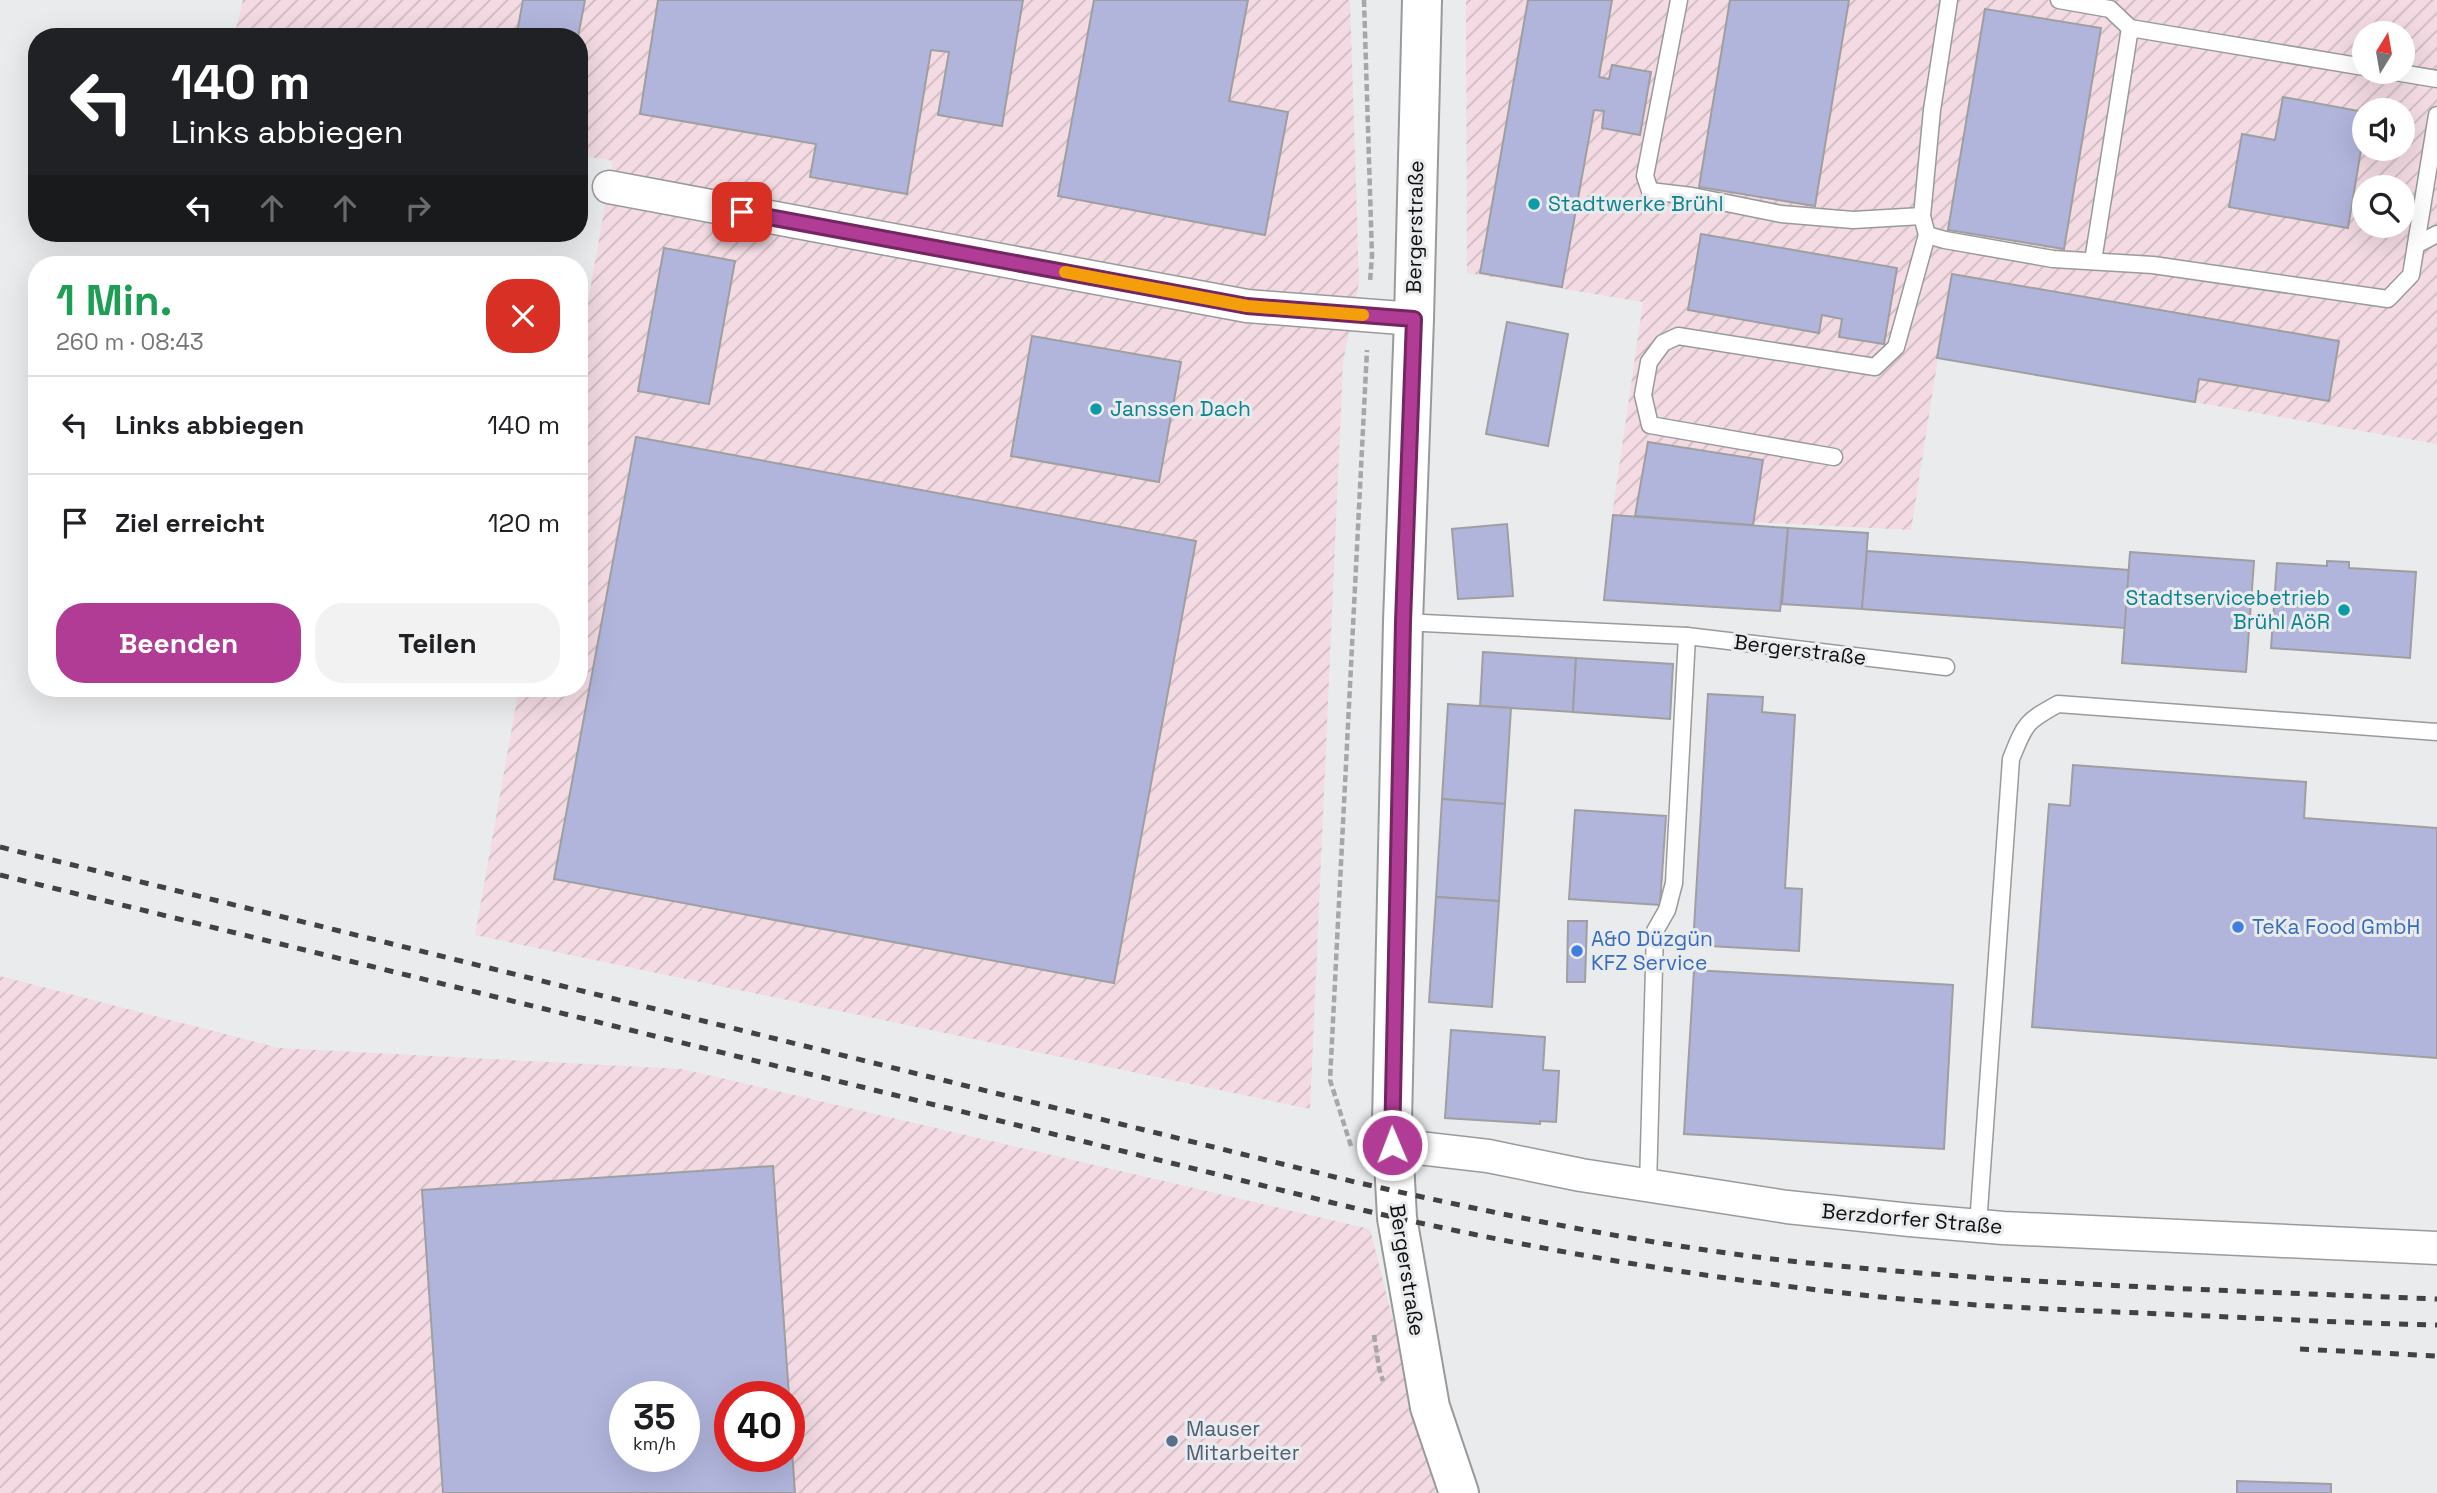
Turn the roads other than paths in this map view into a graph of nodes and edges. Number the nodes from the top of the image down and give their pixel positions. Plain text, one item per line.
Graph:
1 (1422, 0) edge
2 (1679, 0) edge
3 (1949, 0) edge
4 (2059, 0) edge
5 (2130, 28) junction
6 (2352, 65) edge
7 (2415, 75) edge
8 (2437, 79) edge
9 (2437, 115) edge
10 (610, 187) dead end
11 (1922, 216) junction
12 (2437, 234) edge
13 (1927, 235) junction
14 (2416, 245) junction
15 (2092, 261) junction
16 (1414, 319) junction
17 (1835, 457) dead end
18 (1403, 622) junction
19 (1686, 636) junction
20 (1946, 667) dead end
21 (2437, 732) edge
22 (1392, 1145) junction
23 (1647, 1186) junction
24 (1978, 1225) junction
25 (2437, 1248) edge
26 (1459, 1493) edge

1 - 16 street, Bergerstraße
2 - 11 lane
3 - 11 lane
4 - 5 lane
5 - 6 lane
5 - 15 lane
7 - 8 lane
9 - 14 lane
10 - 16 street
11 - 13 lane
12 - 14 lane
13 - 15 lane
13 - 17 lane
14 - 15 lane
16 - 18 street, Bergerstraße
18 - 19 lane, Bergerstraße
18 - 22 street, Bergerstraße
19 - 20 lane, Bergerstraße
19 - 23 lane
21 - 24 lane
22 - 23 street, Berzdorfer Straße
22 - 26 street, Bergerstraße
23 - 24 street, Berzdorfer Straße
24 - 25 street, Berzdorfer Straße

